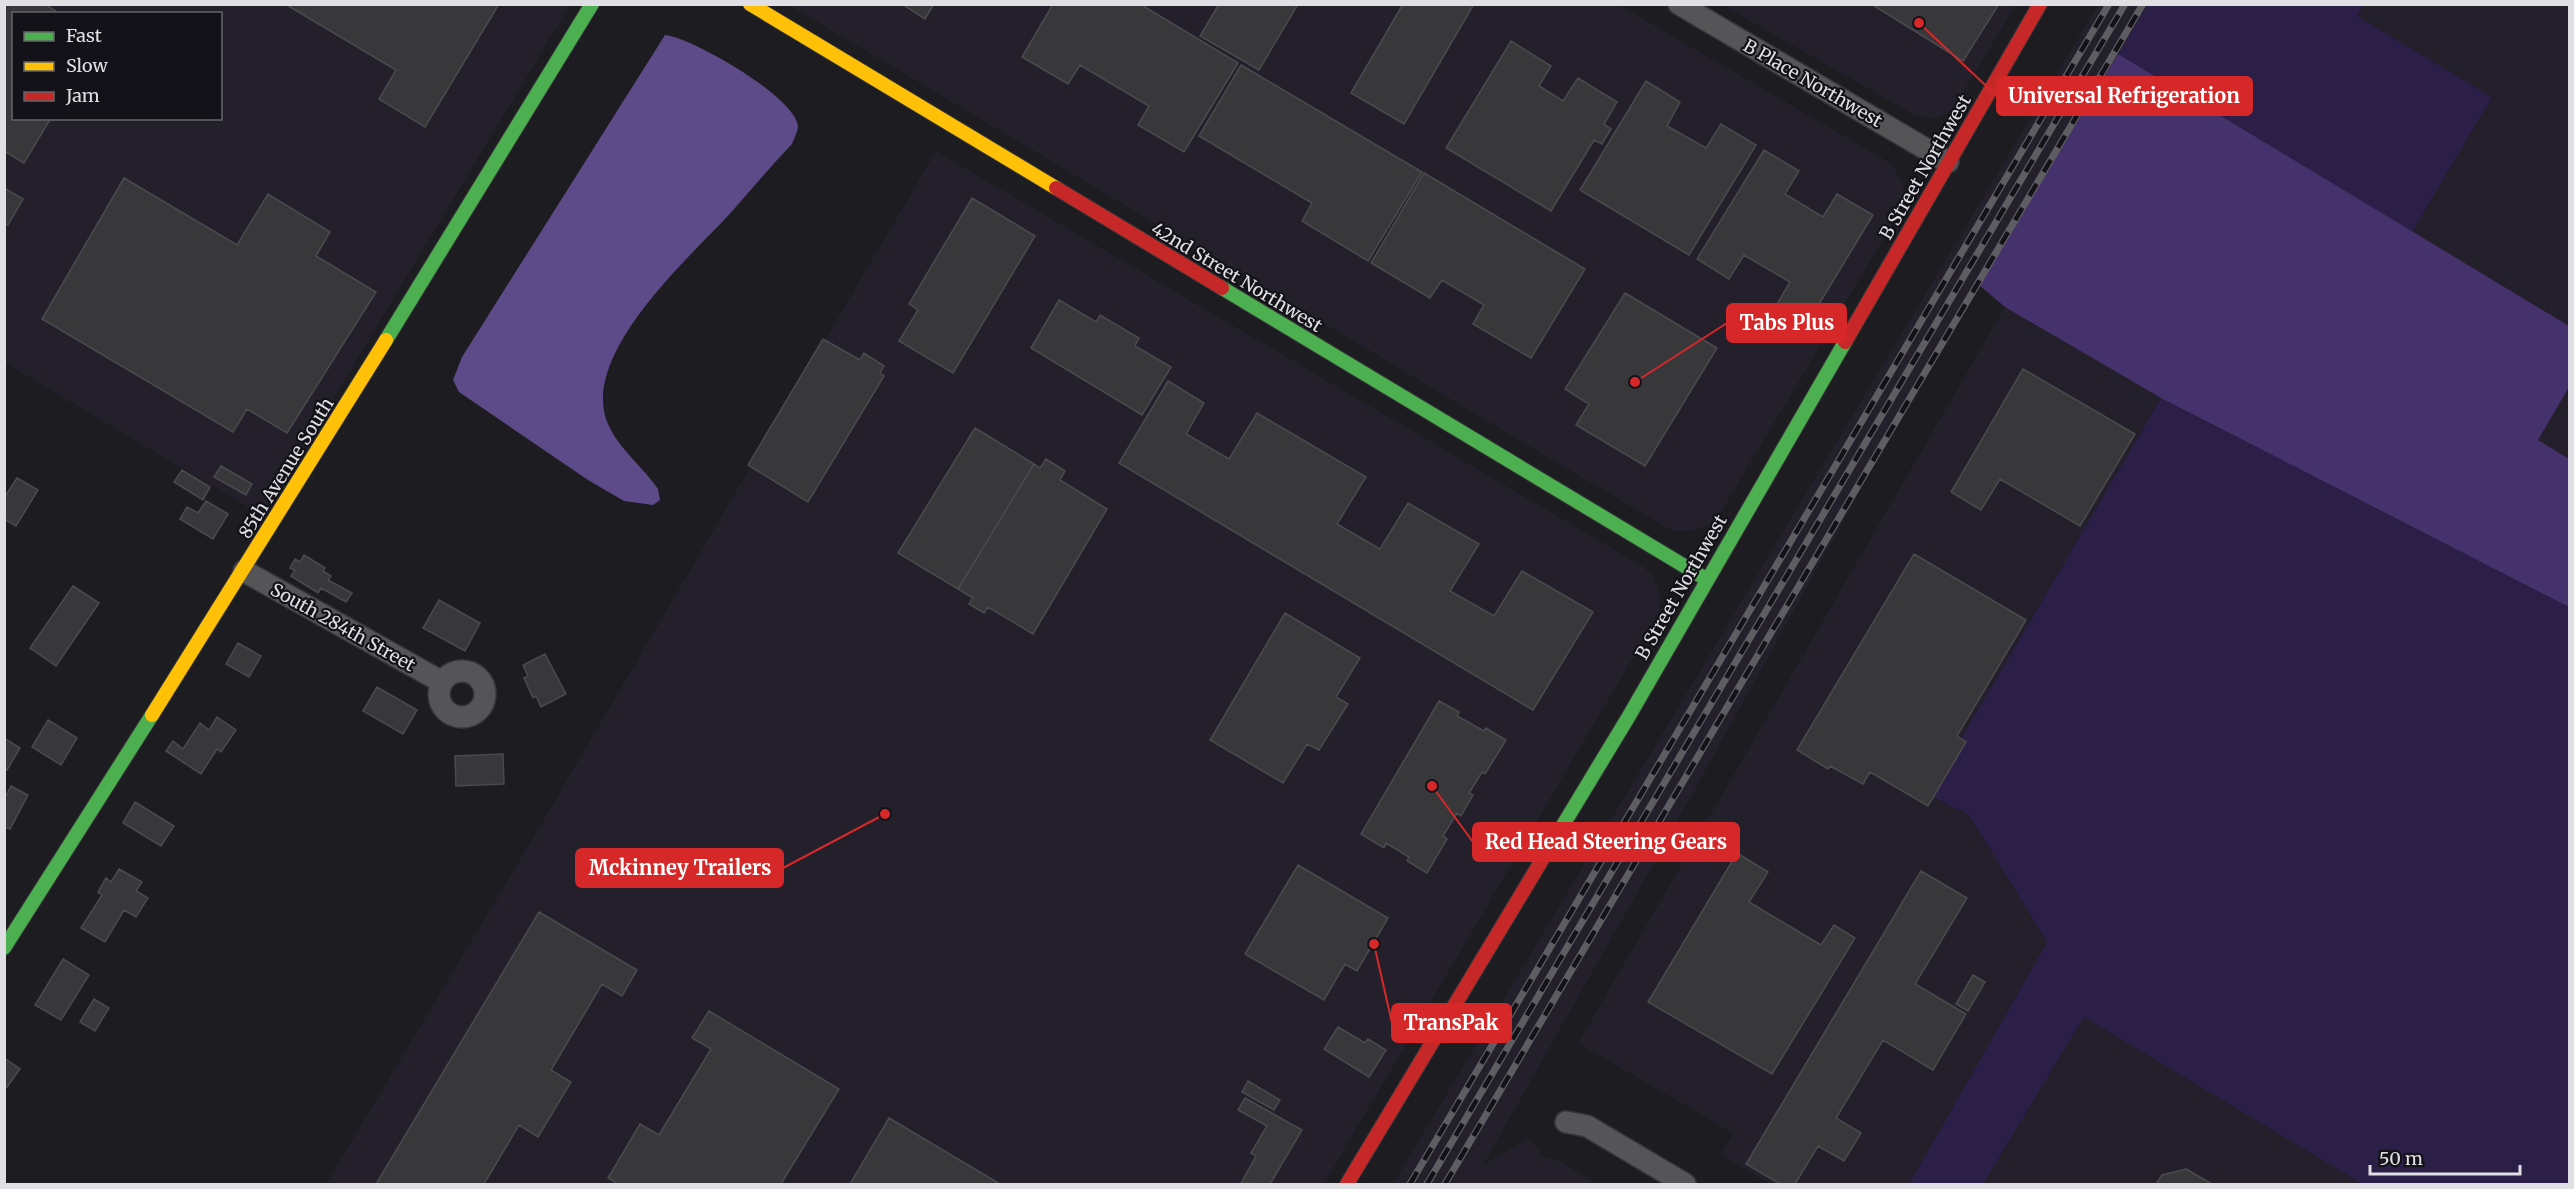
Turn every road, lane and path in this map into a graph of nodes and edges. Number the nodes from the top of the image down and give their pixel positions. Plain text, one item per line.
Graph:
1 (592, 4) edge
2 (750, 4) edge
3 (1679, 4) edge
4 (2040, 4) edge
5 (1948, 162) junction
6 (244, 571) junction
7 (1706, 579) junction
8 (442, 682) dead end
9 (4, 948) edge
10 (1566, 1122) dead end
11 (1347, 1185) edge
12 (1685, 1185) edge

1 - 6 street, 85th Avenue South
2 - 7 street, 42nd Street Northwest
3 - 5 street, B Place Northwest
4 - 5 street, B Street Northwest
5 - 7 street, B Street Northwest
6 - 8 street, South 284th Street
6 - 9 street, 85th Avenue South
7 - 11 street, B Street Northwest
10 - 12 street

